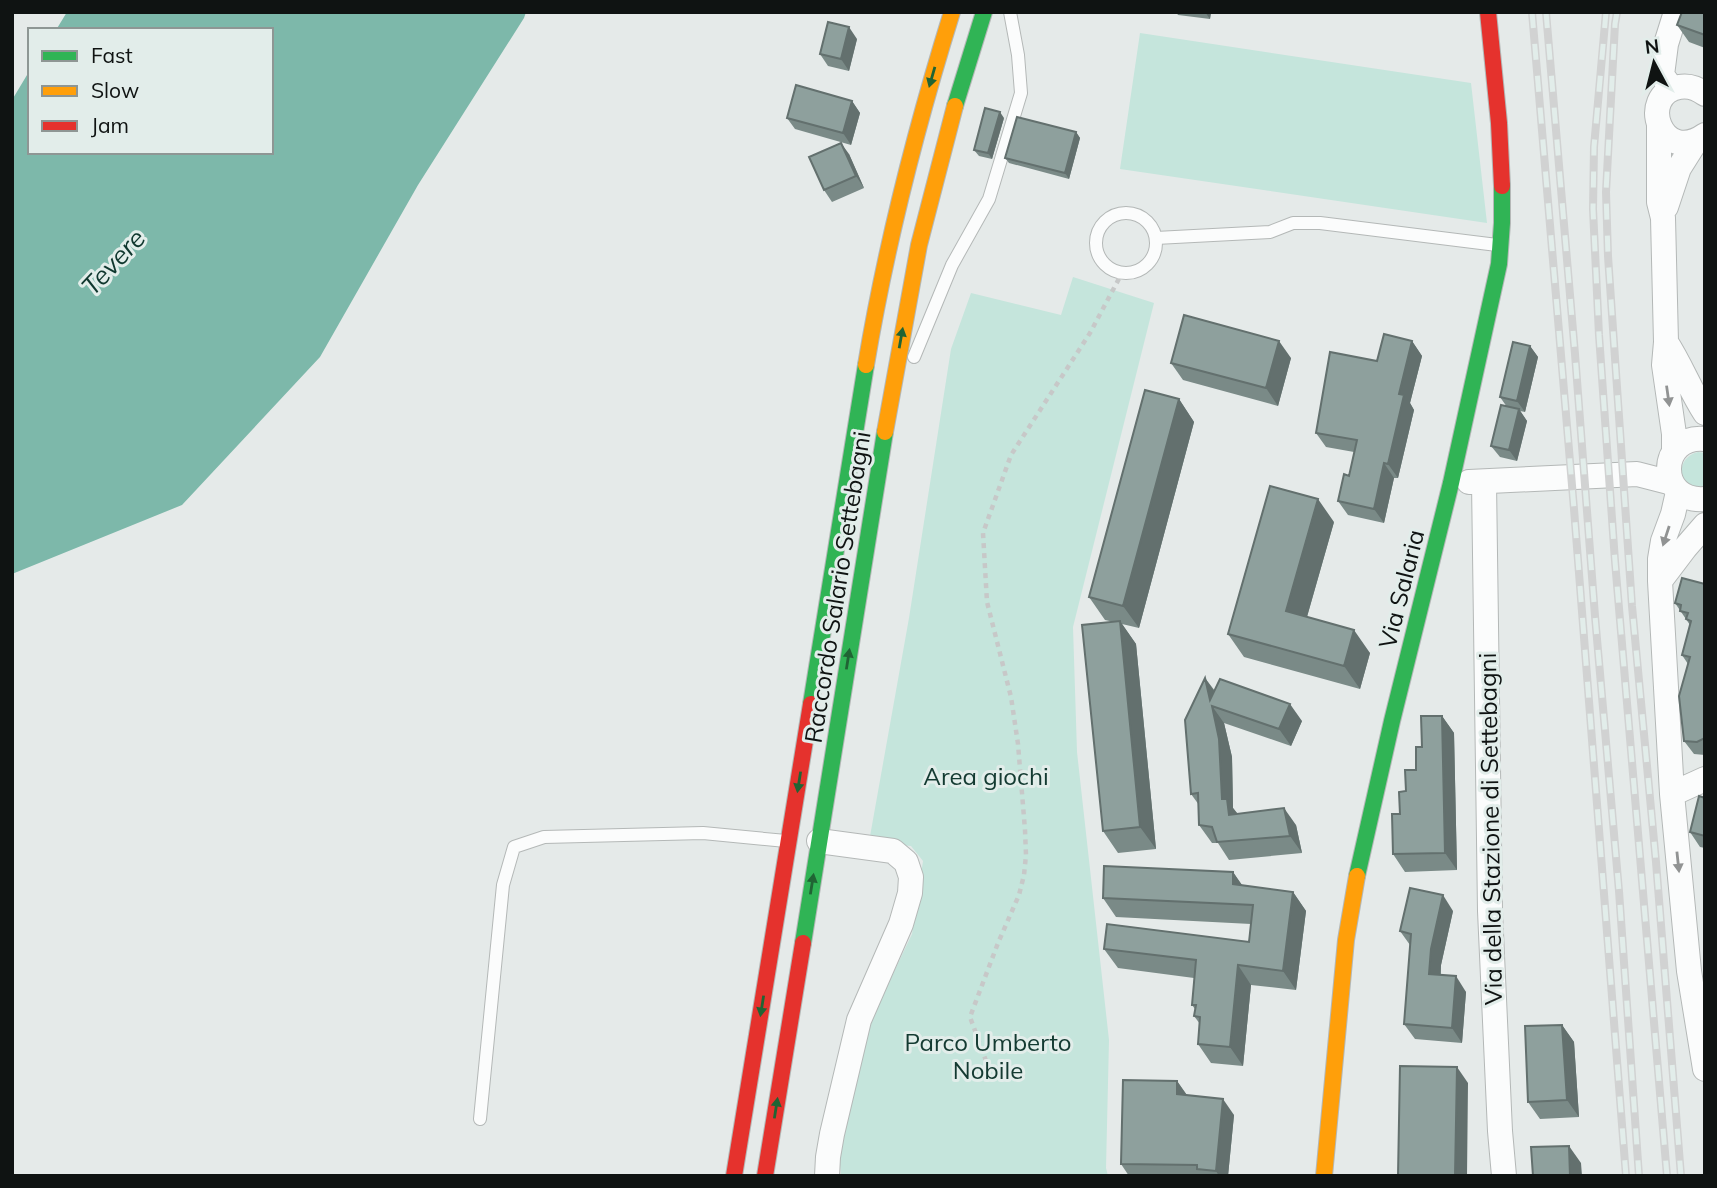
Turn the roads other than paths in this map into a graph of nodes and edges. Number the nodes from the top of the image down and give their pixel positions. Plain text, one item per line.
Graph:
1 (952, 12) edge
2 (984, 12) edge
3 (1488, 12) edge
4 (1676, 12) edge
5 (1010, 15) edge
6 (1672, 89) junction
7 (1705, 94) edge
8 (1659, 125) junction
9 (1700, 138) edge
10 (1663, 218) junction
11 (1156, 238) junction
12 (1501, 245) junction
13 (1666, 342) junction
14 (888, 413) junction
15 (1705, 413) edge
16 (1705, 439) edge
17 (1672, 454) junction
18 (1637, 474) junction
19 (1484, 482) junction
20 (1451, 483) junction
21 (1675, 487) junction
22 (1705, 499) edge
23 (1705, 525) edge
24 (1660, 581) junction
25 (1705, 779) edge
26 (1672, 794) junction
27 (818, 841) junction
28 (789, 842) junction
29 (1705, 1069) edge
30 (480, 1119) dead end
31 (738, 1149) junction
32 (720, 1176) edge
33 (734, 1176) edge
34 (765, 1176) edge
35 (827, 1176) edge
36 (1324, 1176) edge
37 (1504, 1176) edge

1 -> 28 main road, Raccordo Salario Settebagni
14 -> 2 main road, Raccordo Salario Settebagni
3 - 12 main road, Via Salaria
4 - 6 street
5 - 14 lane
6 - 7 street
6 - 8 street
8 - 9 street
8 - 10 street
9 - 10 street
10 - 13 street
11 - 11 lane
11 - 12 lane
12 - 20 main road, Via Salaria
13 - 15 street
13 -> 17 street
27 -> 14 main road, Raccordo Salario Settebagni
16 - 17 street
17 - 18 street
17 - 21 street
18 - 19 street
18 - 21 street
19 - 20 street
19 - 37 street, Via della Stazione di Settebagni
20 - 36 main road, Via Salaria
21 - 22 street
21 -> 24 street
23 - 24 street
24 - 26 street
25 - 26 street
26 -> 29 street
34 -> 27 main road, Raccordo Salario Settebagni
27 - 35 street
28 - 30 lane
28 -> 31 main road, Raccordo Salario Settebagni
31 - 32 street
31 - 33 main road, Raccordo Salario Settebagni

